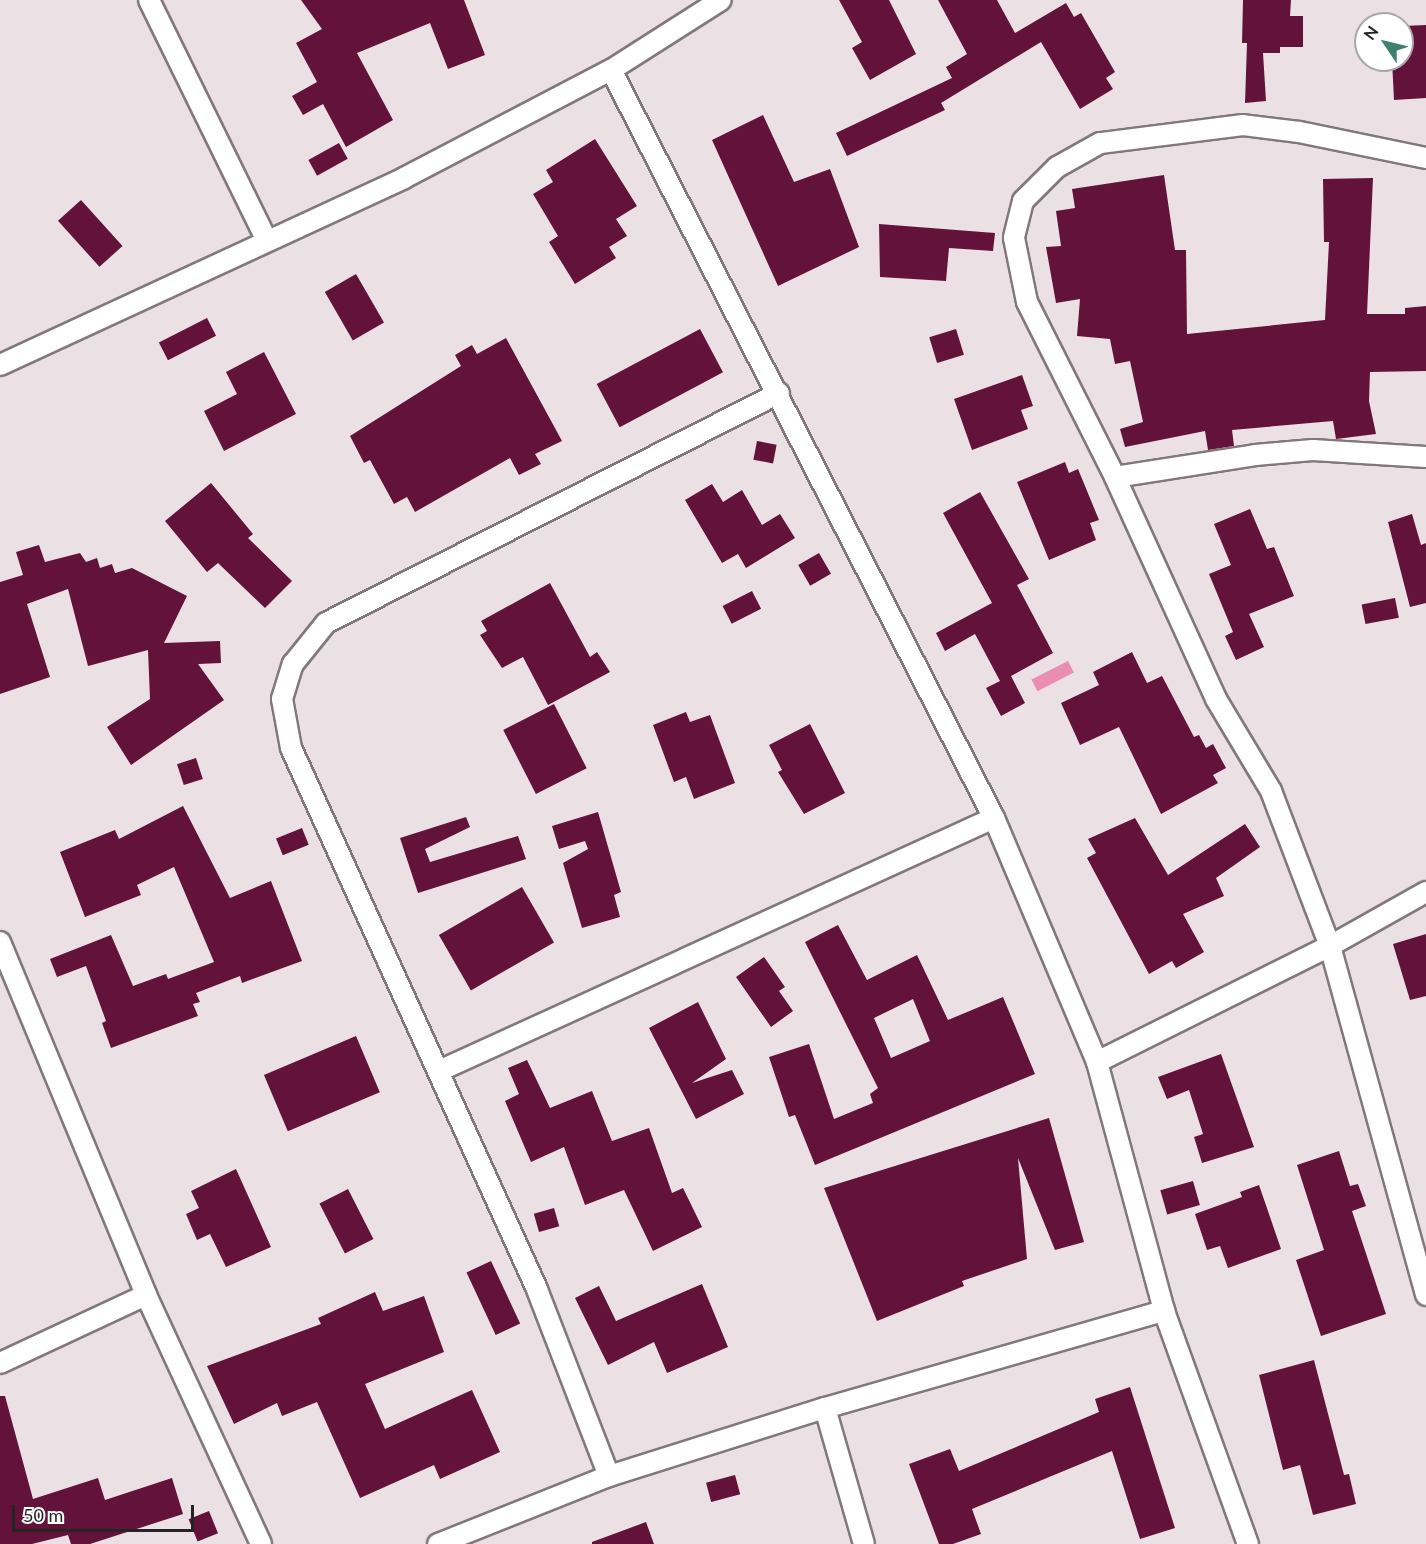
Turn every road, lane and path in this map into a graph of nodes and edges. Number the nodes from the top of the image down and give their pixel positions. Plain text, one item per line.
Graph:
1 (149, 0) edge
2 (721, 0) edge
3 (611, 70) junction
4 (1426, 158) edge
5 (266, 239) junction
6 (0, 365) edge
7 (779, 393) junction
8 (1426, 457) edge
9 (1115, 477) junction
10 (994, 818) junction
11 (1426, 892) edge
12 (0, 942) edge
13 (1330, 946) junction
14 (1097, 1062) junction
15 (439, 1071) junction
16 (147, 1295) junction
17 (1426, 1295) edge
18 (1164, 1311) junction
19 (0, 1363) edge
20 (825, 1408) junction
21 (609, 1476) junction
22 (261, 1544) edge
23 (438, 1544) edge
24 (864, 1544) edge
25 (1248, 1544) edge

1 - 5 street
2 - 3 street
3 - 5 street
3 - 7 street
4 - 9 street
5 - 6 street
7 - 10 street
7 - 15 street
8 - 9 street
9 - 13 street
10 - 14 street
10 - 15 street
11 - 13 street
12 - 16 street
13 - 14 street
13 - 17 street
14 - 18 street
15 - 21 street
16 - 19 street
16 - 22 street
18 - 20 street
18 - 25 street
20 - 21 street
20 - 24 street
21 - 23 street

